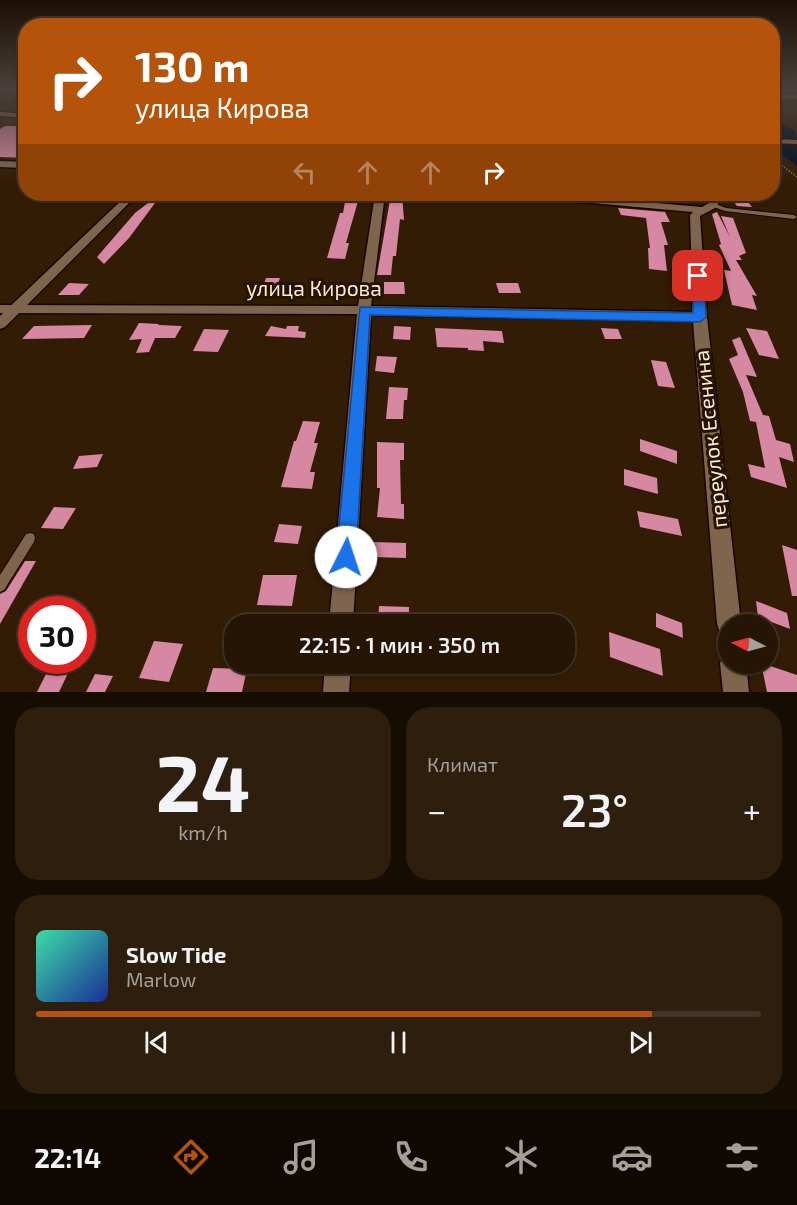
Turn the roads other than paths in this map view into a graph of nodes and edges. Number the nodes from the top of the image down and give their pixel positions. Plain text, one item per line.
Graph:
1 (780, 141) edge
2 (797, 142) edge
3 (0, 164) edge
4 (18, 165) edge
5 (126, 201) edge
6 (379, 201) edge
7 (669, 201) edge
8 (710, 203) edge
9 (794, 217) dead end
10 (0, 309) edge
11 (15, 309) junction
12 (364, 310) junction
13 (700, 317) junction
14 (0, 324) edge
15 (30, 538) dead end
16 (0, 586) edge
17 (342, 614) edge
18 (728, 614) edge
19 (337, 674) edge
20 (734, 674) edge
21 (336, 692) edge
22 (736, 692) edge

1 - 2 street
3 - 4 street
5 - 11 street
6 - 12 street
7 - 8 street
8 - 9 lane
8 - 13 street, переулок Есенина
10 - 11 street, улица Кирова
11 - 12 street, улица Кирова
11 - 14 street
12 - 13 street, улица Кирова
12 - 17 street
13 - 18 street, переулок Есенина
15 - 16 lane
19 - 21 street
20 - 22 street

